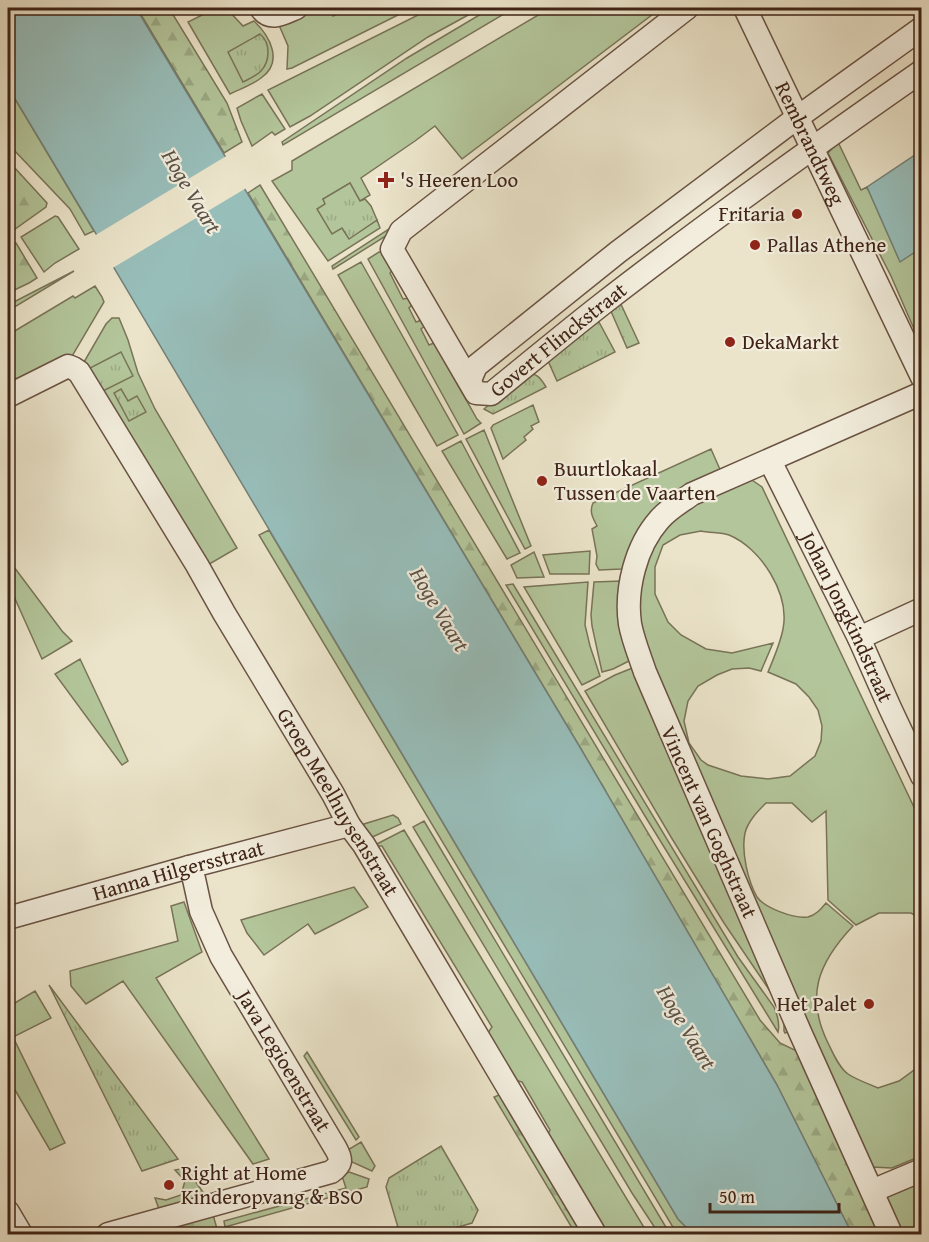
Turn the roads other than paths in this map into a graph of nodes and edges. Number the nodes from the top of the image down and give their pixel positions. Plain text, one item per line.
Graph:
1 (296, 8) edge
2 (687, 8) edge
3 (745, 8) edge
4 (266, 12) edge
5 (921, 28) edge
6 (921, 72) edge
7 (798, 117) junction
8 (811, 149) junction
9 (618, 252) junction
10 (636, 278) junction
11 (921, 378) edge
12 (470, 380) junction
13 (921, 393) edge
14 (8, 396) edge
15 (770, 461) junction
16 (921, 609) edge
17 (859, 638) junction
18 (921, 776) edge
19 (349, 825) junction
20 (189, 867) junction
21 (8, 918) edge
22 (921, 1170) edge
23 (872, 1191) junction
24 (8, 1212) edge
25 (21, 1234) edge
26 (108, 1234) edge
27 (595, 1234) edge
28 (891, 1234) edge

1 - 4 street
2 - 12 street
3 - 7 street, Rembrandtweg
5 - 7 street, Govert Flinckstraat
6 - 8 street, Govert Flinckstraat
7 - 8 street, Rembrandtweg
7 - 9 street, Govert Flinckstraat
8 - 10 street, Govert Flinckstraat
8 - 11 street, Rembrandtweg
9 - 10 street, Govert Flinckstraat
9 - 12 street, Govert Flinckstraat
10 - 12 street, Govert Flinckstraat
13 - 15 street, Vincent van Goghstraat
14 - 19 street, Groep Meelhuysenstraat
15 - 17 street, Johan Jongkindstraat
15 - 23 street, Vincent van Goghstraat
16 - 17 street
17 - 18 street, Johan Jongkindstraat
19 - 20 street, Hanna Hilgersstraat
19 - 27 street, Groep Meelhuysenstraat
20 - 21 street, Hanna Hilgersstraat
20 - 26 street, Java Legioenstraat
22 - 23 street
23 - 28 street, Vincent van Goghstraat
24 - 25 street

